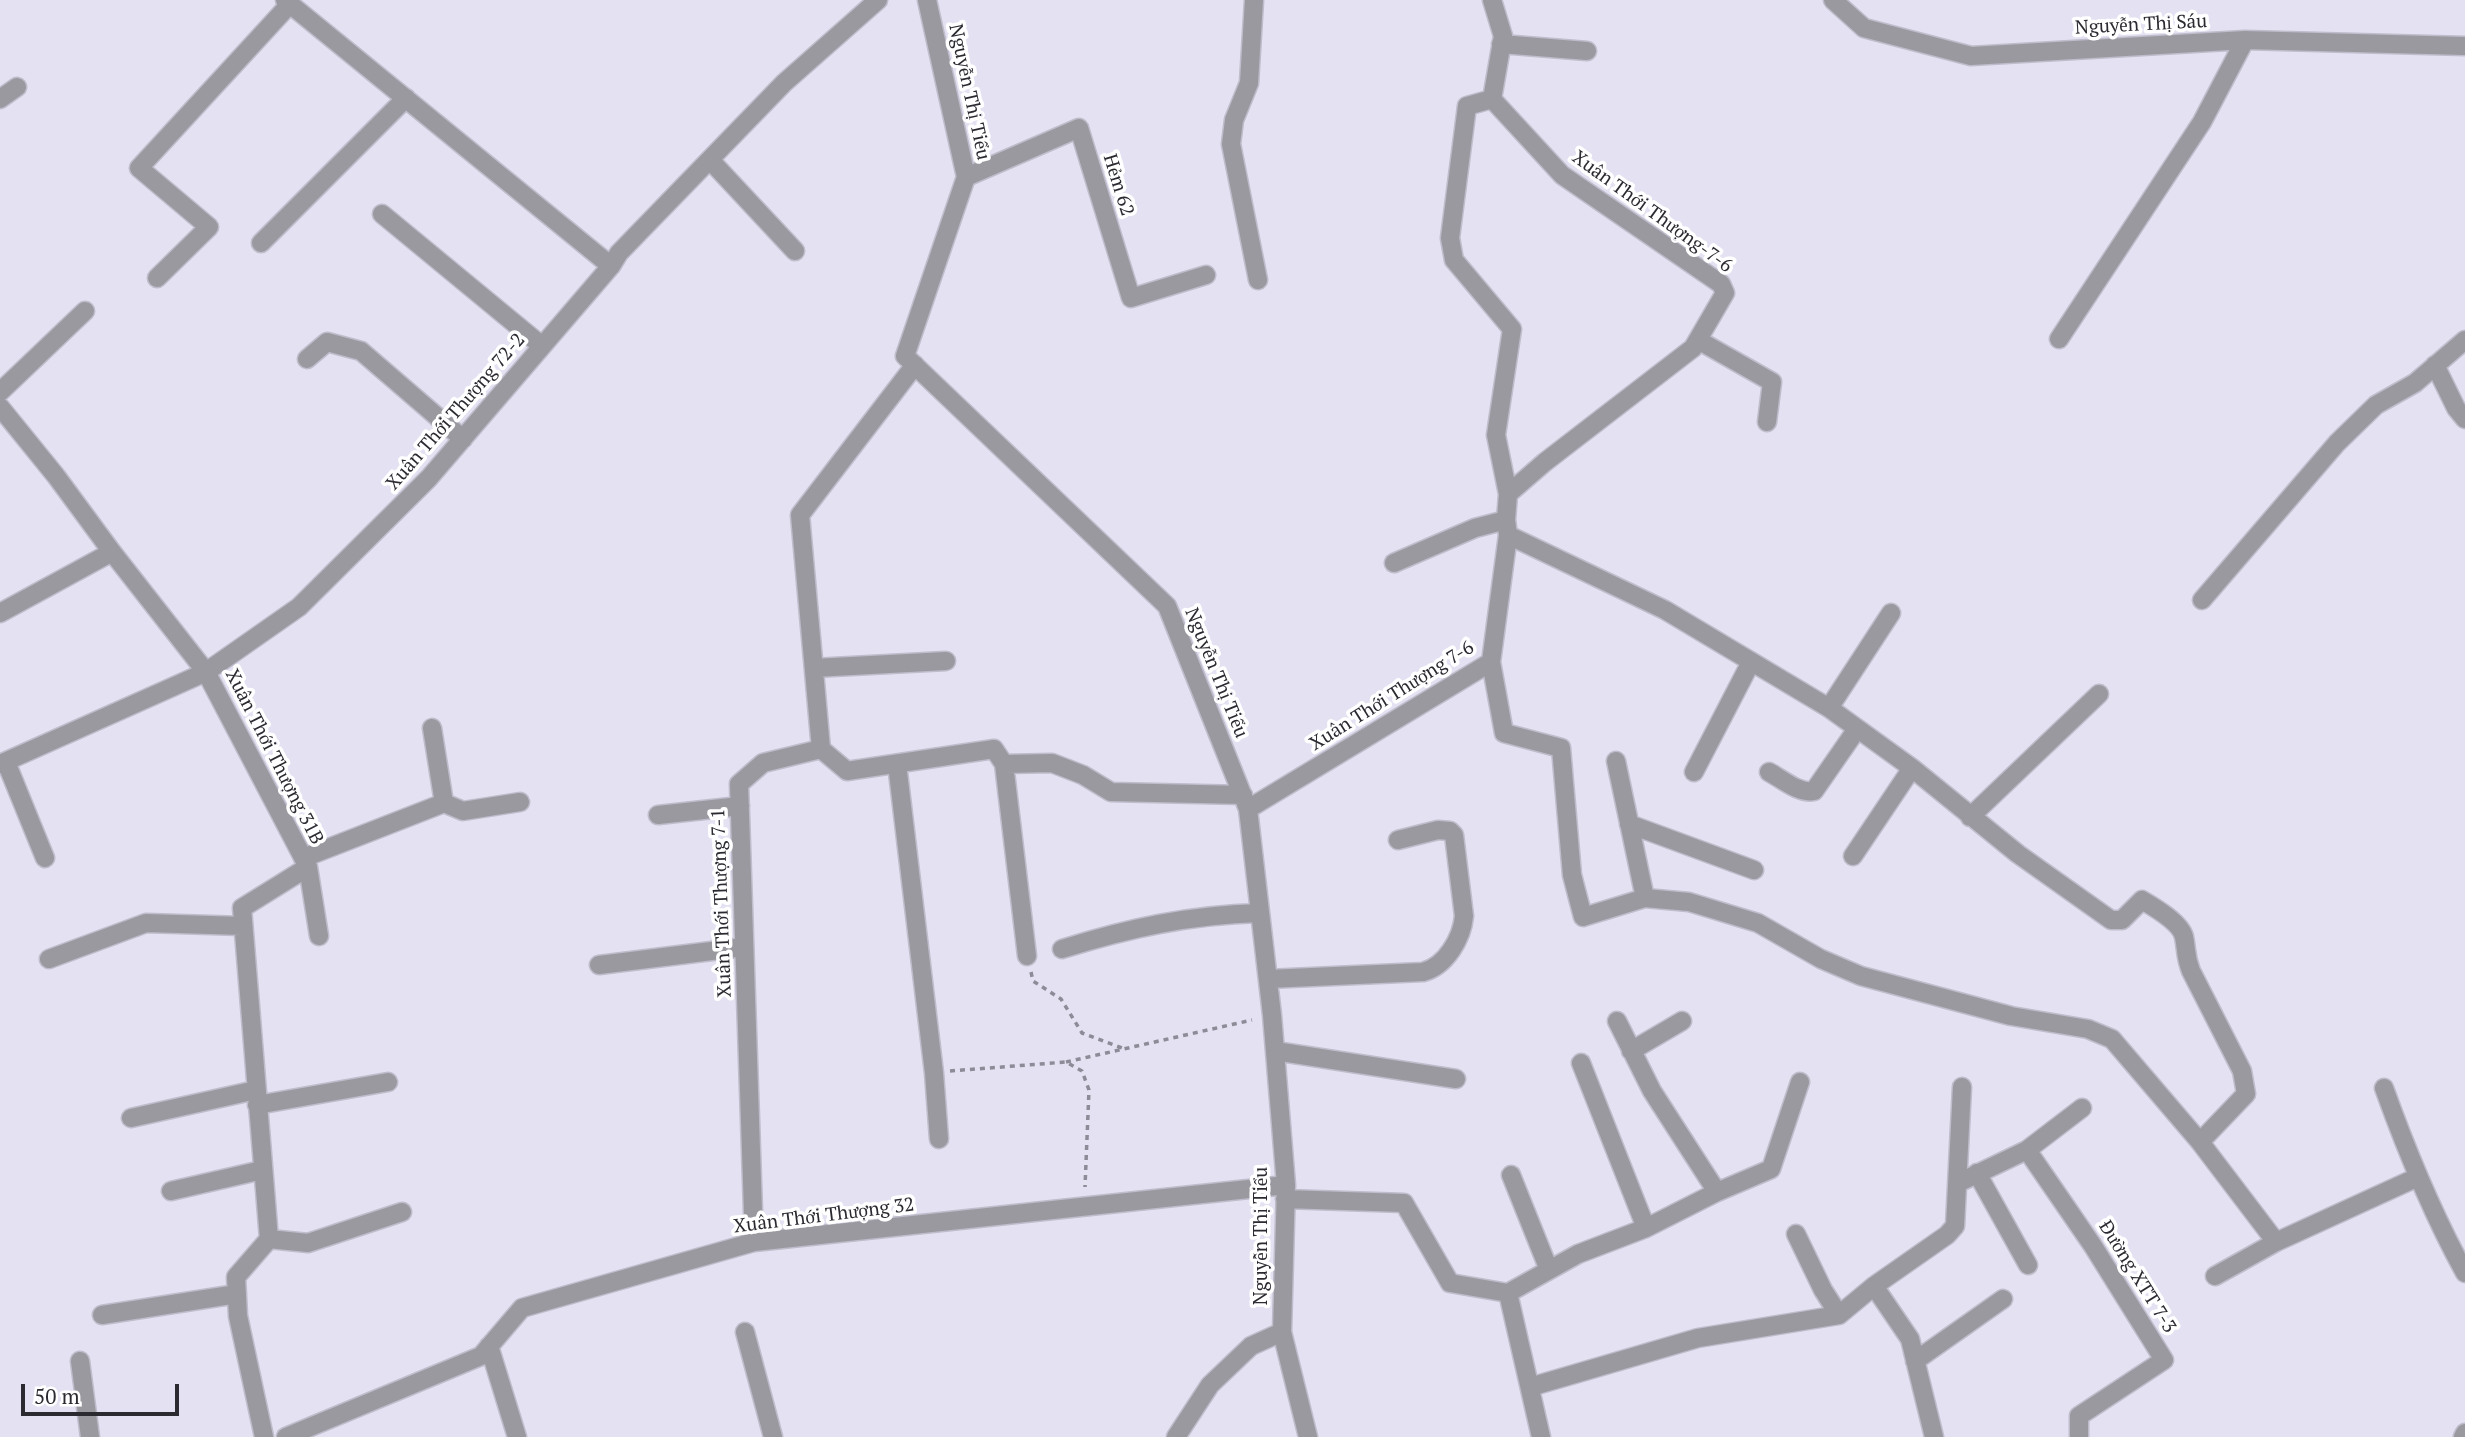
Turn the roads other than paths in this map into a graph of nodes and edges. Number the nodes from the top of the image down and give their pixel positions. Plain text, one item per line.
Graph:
1 (878, 0) edge
2 (927, 0) edge
3 (1254, 0) edge
4 (1492, 0) edge
5 (1833, 0) edge
6 (288, 2) edge
7 (2245, 40) junction
8 (1502, 44) junction
9 (2465, 46) edge
10 (1587, 51) dead end
11 (17, 87) dead end
12 (406, 98) junction
13 (0, 99) edge
14 (1492, 99) junction
15 (710, 160) junction
16 (966, 177) junction
17 (382, 214) dead end
18 (261, 243) dead end
19 (795, 251) dead end
20 (611, 266) junction
21 (1206, 275) dead end
22 (158, 278) dead end
23 (1258, 280) dead end
24 (85, 311) dead end
25 (2059, 339) dead end
26 (1698, 340) junction
27 (2465, 340) edge
28 (542, 346) junction
29 (307, 359) dead end
30 (915, 365) junction
31 (2435, 365) junction
32 (0, 392) edge
33 (0, 407) edge
34 (2465, 419) edge
35 (1767, 422) dead end
36 (463, 439) junction
37 (1508, 494) junction
38 (1507, 528) junction
39 (112, 552) junction
40 (1394, 563) dead end
41 (2202, 600) dead end
42 (0, 613) edge
43 (1891, 613) dead end
44 (946, 661) dead end
45 (1751, 662) junction
46 (1491, 663) junction
47 (814, 668) junction
48 (206, 672) junction
49 (2099, 694) dead end
50 (1829, 708) junction
51 (432, 728) dead end
52 (1857, 729) junction
53 (821, 749) junction
54 (1616, 761) dead end
55 (3, 763) edge
56 (897, 764) junction
57 (1004, 764) junction
58 (1912, 768) junction
59 (1694, 772) dead end
60 (1769, 772) dead end
61 (520, 802) dead end
62 (1245, 802) junction
63 (444, 803) junction
64 (740, 806) junction
65 (658, 815) dead end
66 (1970, 817) junction
67 (1629, 824) junction
68 (1398, 840) dead end
69 (1853, 856) dead end
70 (45, 858) dead end
71 (305, 862) junction
72 (1754, 870) dead end
73 (1645, 898) junction
74 (1259, 913) junction
75 (243, 926) junction
76 (319, 936) dead end
77 (744, 947) junction
78 (1062, 949) dead end
79 (1027, 956) road end
80 (49, 959) dead end
81 (599, 965) dead end
82 (1268, 979) junction
83 (1617, 1021) dead end
84 (1682, 1021) dead end
85 (1275, 1051) junction
86 (1631, 1051) junction
87 (1581, 1063) dead end
88 (1456, 1079) dead end
89 (388, 1082) dead end
90 (1800, 1082) dead end
91 (1962, 1087) dead end
92 (2384, 1088) dead end
93 (256, 1098) junction
94 (2082, 1108) dead end
95 (131, 1118) dead end
96 (939, 1139) dead end
97 (2200, 1142) junction
98 (2027, 1150) junction
99 (262, 1170) junction
100 (1978, 1173) junction
101 (1511, 1175) dead end
102 (2418, 1177) junction
103 (1958, 1183) junction
104 (171, 1191) dead end
105 (1286, 1192) junction
106 (1717, 1192) junction
107 (402, 1212) dead end
108 (1646, 1228) junction
109 (1796, 1234) dead end
110 (269, 1239) junction
111 (754, 1242) junction
112 (2276, 1242) junction
113 (2028, 1265) dead end
114 (1549, 1270) junction
115 (2465, 1273) edge
116 (2215, 1276) dead end
117 (1874, 1286) junction
118 (1508, 1293) junction
119 (237, 1294) junction
120 (2003, 1299) dead end
121 (102, 1315) dead end
122 (1839, 1315) junction
123 (746, 1332) dead end
124 (1283, 1332) junction
125 (489, 1346) junction
126 (80, 1361) dead end
127 (1915, 1361) junction
128 (1530, 1387) junction
129 (90, 1437) edge
130 (264, 1437) edge
131 (286, 1437) edge
132 (517, 1437) edge
133 (773, 1437) edge
134 (1176, 1437) edge
135 (1308, 1437) edge
136 (1541, 1437) edge
137 (1934, 1437) edge
138 (2079, 1437) edge

1 - 15 street, Xuân Thới Thượng 72-2
2 - 16 street, Nguyễn Thị Tiểu
3 - 23 street
4 - 8 street
5 - 7 street, Nguyễn Thị Sáu
6 - 12 street
6 - 22 street
7 - 9 street, Nguyễn Thị Sáu
7 - 25 street
8 - 10 street
8 - 14 street
11 - 13 street
12 - 18 street
12 - 20 street
14 - 26 street, Xuân Thới Thượng-7-6
14 - 37 street, Xuân Thới Thượng 7-6
15 - 19 street
15 - 20 street, Xuân Thới Thượng 72-2
16 - 21 street, Hẻm 62
16 - 30 street, Nguyễn Thị Tiểu
17 - 28 street
20 - 28 street, Xuân Thới Thượng 72-2
24 - 32 street
26 - 35 street
26 - 37 street, Xuân Thới Thượng-7-6
27 - 31 street
28 - 36 street, Xuân Thới Thượng 72-2
29 - 36 street
30 - 47 street
30 - 62 street, Nguyễn Thị Tiểu
31 - 34 street
31 - 41 street
33 - 39 street, Xuân Thới Thượng 31B
36 - 48 street, Xuân Thới Thượng 72-2
37 - 38 street, Xuân Thới Thượng 7-6
38 - 40 street
38 - 45 street
38 - 46 street, Xuân Thới Thượng 7-6
39 - 42 street
39 - 48 street, Xuân Thới Thượng 31B
43 - 50 street
44 - 47 street
45 - 50 street
45 - 59 street
46 - 62 street, Xuân Thới Thượng 7-6
46 - 73 street
47 - 53 street
48 - 55 street, Xuân Thới Thượng 72-2
48 - 71 street, Xuân Thới Thượng 31B
49 - 66 street
50 - 52 street
51 - 63 street
52 - 58 street
52 - 60 street
53 - 56 street
53 - 64 street, Xuân Thới Thượng 7-1
54 - 67 street
55 - 70 street
56 - 57 street
56 - 96 street
57 - 62 street
57 - 79 street
58 - 66 street
58 - 69 street
61 - 63 street
62 - 74 street, Nguyễn Thị Tiểu
63 - 71 street
64 - 65 street
64 - 77 street, Xuân Thới Thượng 7-1
66 - 97 street
67 - 72 street
67 - 73 street
68 - 82 street
71 - 75 street, Xuân Thới Thượng 31B
71 - 76 street
73 - 97 street
74 - 78 street
74 - 82 street, Nguyễn Thị Tiểu
75 - 80 street
75 - 93 street
77 - 81 street
77 - 111 street, Xuân Thới Thượng 7-1
82 - 85 street, Nguyễn Thị Tiểu
83 - 86 street
84 - 86 street
85 - 88 street
85 - 105 street, Nguyễn Thị Tiểu
86 - 106 street
87 - 108 street
89 - 93 street
90 - 106 street
91 - 103 street
92 - 102 street
93 - 95 street
93 - 99 street
94 - 98 street
97 - 112 street
98 - 100 street
98 - 138 street, Đường XTT 7-3
99 - 104 street
99 - 110 street
100 - 103 street
100 - 113 street
101 - 114 street
102 - 112 street
102 - 115 street
103 - 117 street
105 - 111 street, Xuân Thới Thượng 32
105 - 118 street, Xuân Thới Thượng 32
105 - 124 street, Nguyễn Thị Tiểu
106 - 108 street
107 - 110 street
108 - 114 street
109 - 122 street
110 - 119 street
111 - 125 street, Xuân Thới Thượng 32
112 - 116 street
114 - 118 street
117 - 122 street
117 - 127 street
118 - 128 street
119 - 121 street
119 - 130 street
120 - 127 street
122 - 128 street
123 - 133 street
124 - 134 street
124 - 135 street, Nguyễn Thị Tiểu
125 - 131 street, Xuân Thới Thượng 32
125 - 132 street
126 - 129 street
127 - 137 street
128 - 136 street

